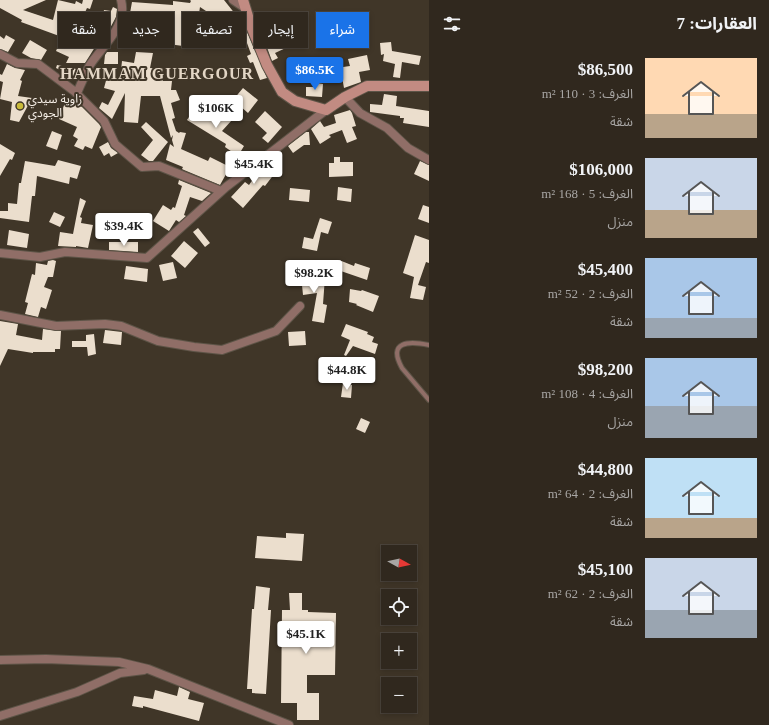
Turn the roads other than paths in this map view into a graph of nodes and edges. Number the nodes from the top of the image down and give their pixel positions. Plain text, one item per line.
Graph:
1 (121, 0) edge
2 (233, 0) edge
3 (244, 4) edge
4 (0, 54) edge
5 (429, 86) edge
6 (77, 93) junction
7 (345, 97) junction
8 (326, 110) junction
9 (429, 160) edge
10 (221, 191) junction
11 (0, 253) edge
12 (300, 306) dead end
13 (0, 314) edge
14 (429, 345) edge
15 (429, 400) edge
16 (0, 660) edge
17 (148, 669) junction
18 (0, 716) edge
19 (289, 725) edge

1 - 6 street
2 - 3 street
3 - 8 street
4 - 6 street
5 - 7 street
6 - 10 street
7 - 8 street
7 - 9 street
8 - 10 street
10 - 11 street
12 - 13 street
14 - 15 lane
16 - 17 street
17 - 18 street
17 - 19 street

